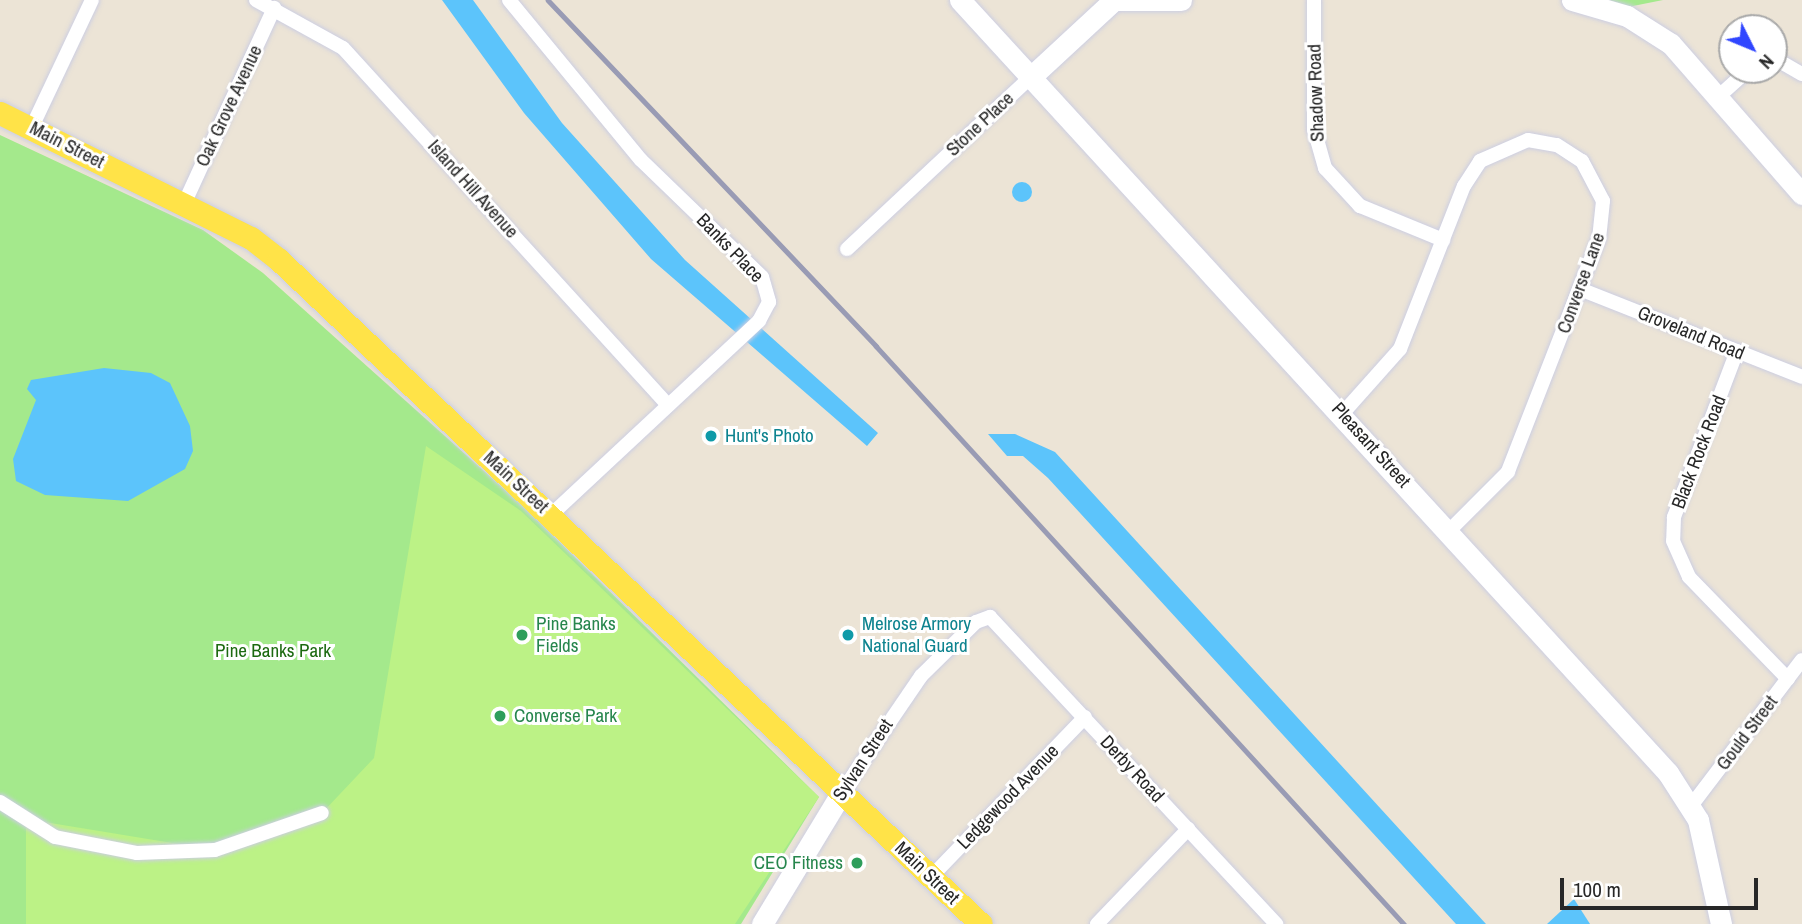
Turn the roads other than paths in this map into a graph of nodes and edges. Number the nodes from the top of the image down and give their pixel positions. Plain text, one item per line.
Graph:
1 (92, 0) edge
2 (256, 0) edge
3 (509, 0) edge
4 (960, 0) edge
5 (1114, 0) edge
6 (1138, 0) edge
7 (1181, 0) edge
8 (1314, 0) edge
9 (1572, 0) edge
10 (274, 8) junction
11 (1033, 75) junction
12 (1732, 84) edge
13 (1718, 97) junction
14 (0, 113) edge
15 (32, 127) junction
16 (1802, 194) edge
17 (184, 204) junction
18 (1443, 240) junction
19 (846, 248) dead end
20 (1580, 289) junction
21 (1737, 351) junction
22 (1802, 377) edge
23 (668, 405) junction
24 (1342, 414) junction
25 (551, 515) junction
26 (1449, 531) junction
27 (988, 617) joint
28 (1802, 660) edge
29 (1787, 679) junction
30 (1085, 717) junction
31 (842, 792) junction
32 (0, 802) edge
33 (1691, 806) junction
34 (322, 813) dead end
35 (1188, 829) junction
36 (931, 877) junction
37 (762, 924) edge
38 (981, 924) edge
39 (1097, 924) edge
40 (1276, 924) edge
41 (1721, 924) edge

1 - 15 street
2 - 10 street, Island Hill Avenue
3 - 23 street, Banks Place
4 - 11 main road, Pleasant Street
5 - 6 main road
5 - 11 main road, Stone Place
6 - 7 main road
8 - 18 street, Shadow Road
9 - 13 main road
10 - 17 street, Oak Grove Avenue
10 - 23 street, Island Hill Avenue
11 - 19 street, Stone Place
11 - 24 main road, Pleasant Street
12 - 13 street
13 - 16 main road
14 - 15 main road, Main Street
15 - 17 main road, Main Street
17 - 25 main road, Main Street
18 - 20 street, Converse Lane
18 - 24 street, Converse Lane
20 - 21 street, Groveland Road
20 - 26 street, Converse Lane
21 - 22 street, Groveland Road
21 - 29 street, Black Rock Road
23 - 25 street, Banks Place
24 - 26 main road, Pleasant Street
25 - 31 main road, Main Street
26 - 33 main road, Pleasant Street
27 - 30 street, Derby Road
27 - 31 street, Sylvan Street
28 - 29 street, Gould Street
29 - 33 street, Gould Street
30 - 35 street, Derby Road
30 - 36 street, Ledgewood Avenue
31 - 36 main road, Main Street
31 - 37 main road, Sylvan Street
32 - 34 street
33 - 41 main road, Pleasant Street
35 - 39 street
35 - 40 street, Derby Road
36 - 38 main road, Main Street

